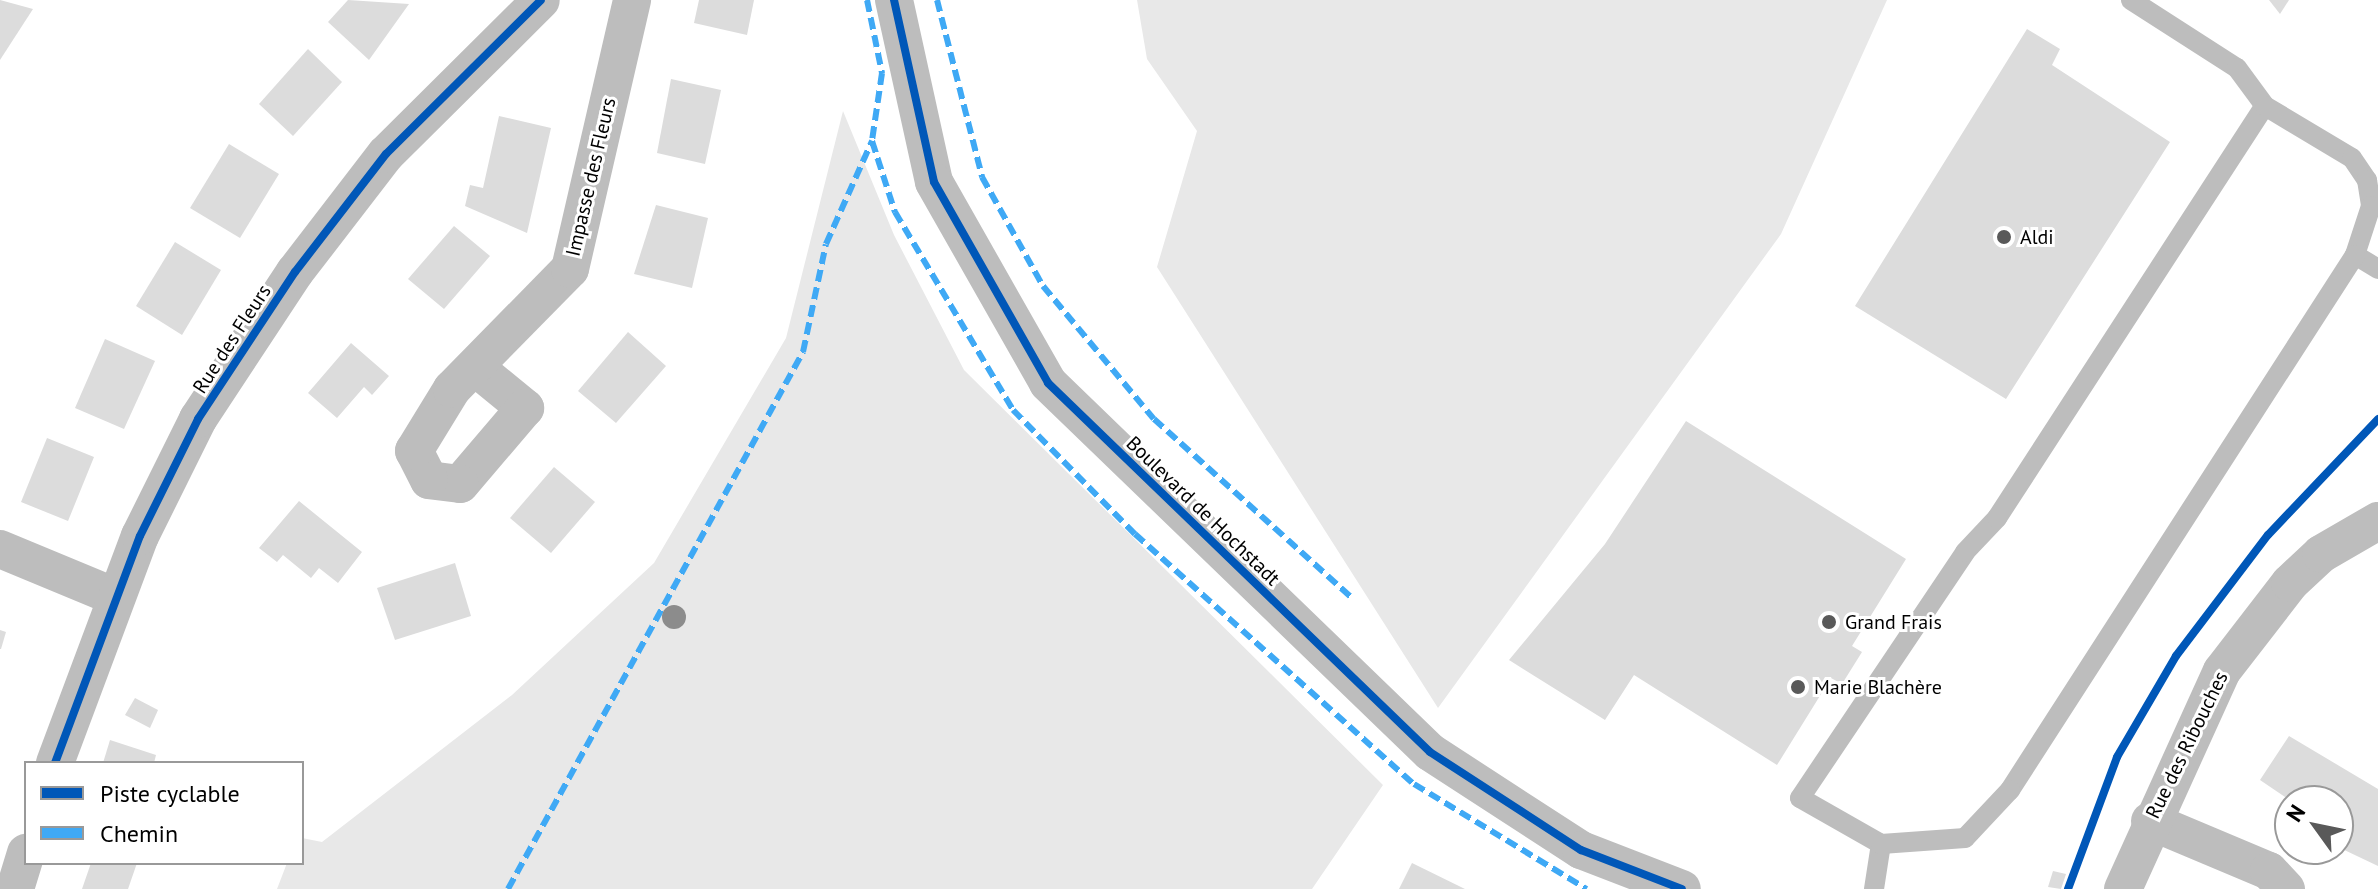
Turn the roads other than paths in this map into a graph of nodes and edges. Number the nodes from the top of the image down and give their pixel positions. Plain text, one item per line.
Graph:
1 (541, 0) edge
2 (632, 0) edge
3 (894, 0) edge
4 (2131, 0) edge
5 (2265, 106) junction
6 (2355, 255) junction
7 (2378, 269) edge
8 (475, 367) dead end
9 (2378, 521) edge
10 (0, 549) edge
11 (116, 597) junction
12 (56, 761) edge
13 (2150, 821) junction
14 (1881, 844) junction
15 (24, 860) edge
16 (15, 889) edge
17 (1682, 889) edge
18 (1874, 889) edge
19 (2123, 889) edge
20 (2286, 889) edge

1 - 11 street, Rue des Fleurs
2 - 8 street, Impasse des Fleurs
3 - 17 street, Boulevard de Hochstadt
4 - 5 lane
5 - 6 lane
5 - 14 lane
6 - 7 lane
6 - 14 lane
9 - 13 street, Rue des Ribouches
10 - 11 street
11 - 12 street, Rue des Fleurs
13 - 19 street, Rue des Ribouches
13 - 20 street
14 - 18 lane
15 - 16 street

